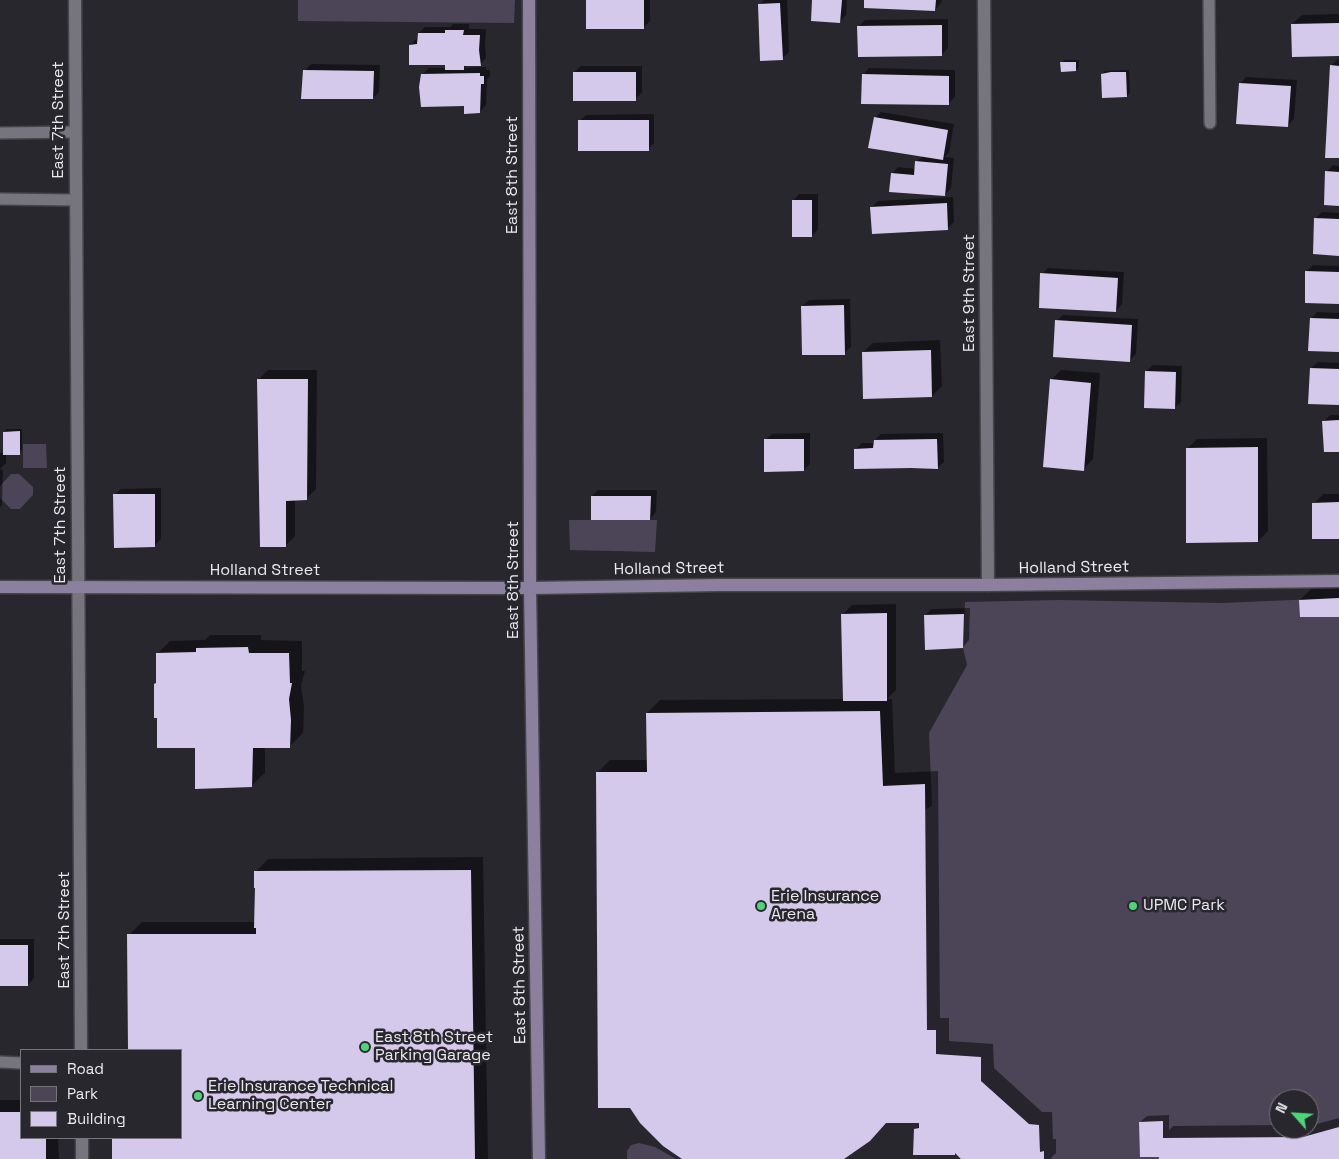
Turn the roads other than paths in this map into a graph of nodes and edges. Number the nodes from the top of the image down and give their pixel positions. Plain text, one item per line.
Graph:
1 (75, 0) edge
2 (529, 0) edge
3 (984, 0) edge
4 (1209, 0) edge
5 (1210, 123) dead end
6 (75, 132) junction
7 (0, 133) edge
8 (0, 198) edge
9 (76, 200) junction
10 (1339, 581) edge
11 (988, 585) junction
12 (0, 587) edge
13 (78, 588) junction
14 (530, 588) junction
15 (82, 1049) edge
16 (0, 1062) edge
17 (20, 1062) edge
18 (82, 1139) edge
19 (82, 1159) edge
20 (539, 1159) edge

1 - 6 street, East 7th Street
2 - 14 street, East 8th Street
3 - 11 street, East 9th Street
4 - 5 lane
6 - 7 lane
6 - 9 street, East 7th Street
8 - 9 lane
9 - 13 street, East 7th Street
10 - 11 street, Holland Street
11 - 14 street, Holland Street
12 - 13 street, Holland Street
13 - 14 street, Holland Street
13 - 15 street, East 7th Street
14 - 20 street, East 8th Street
16 - 17 lane
18 - 19 street

